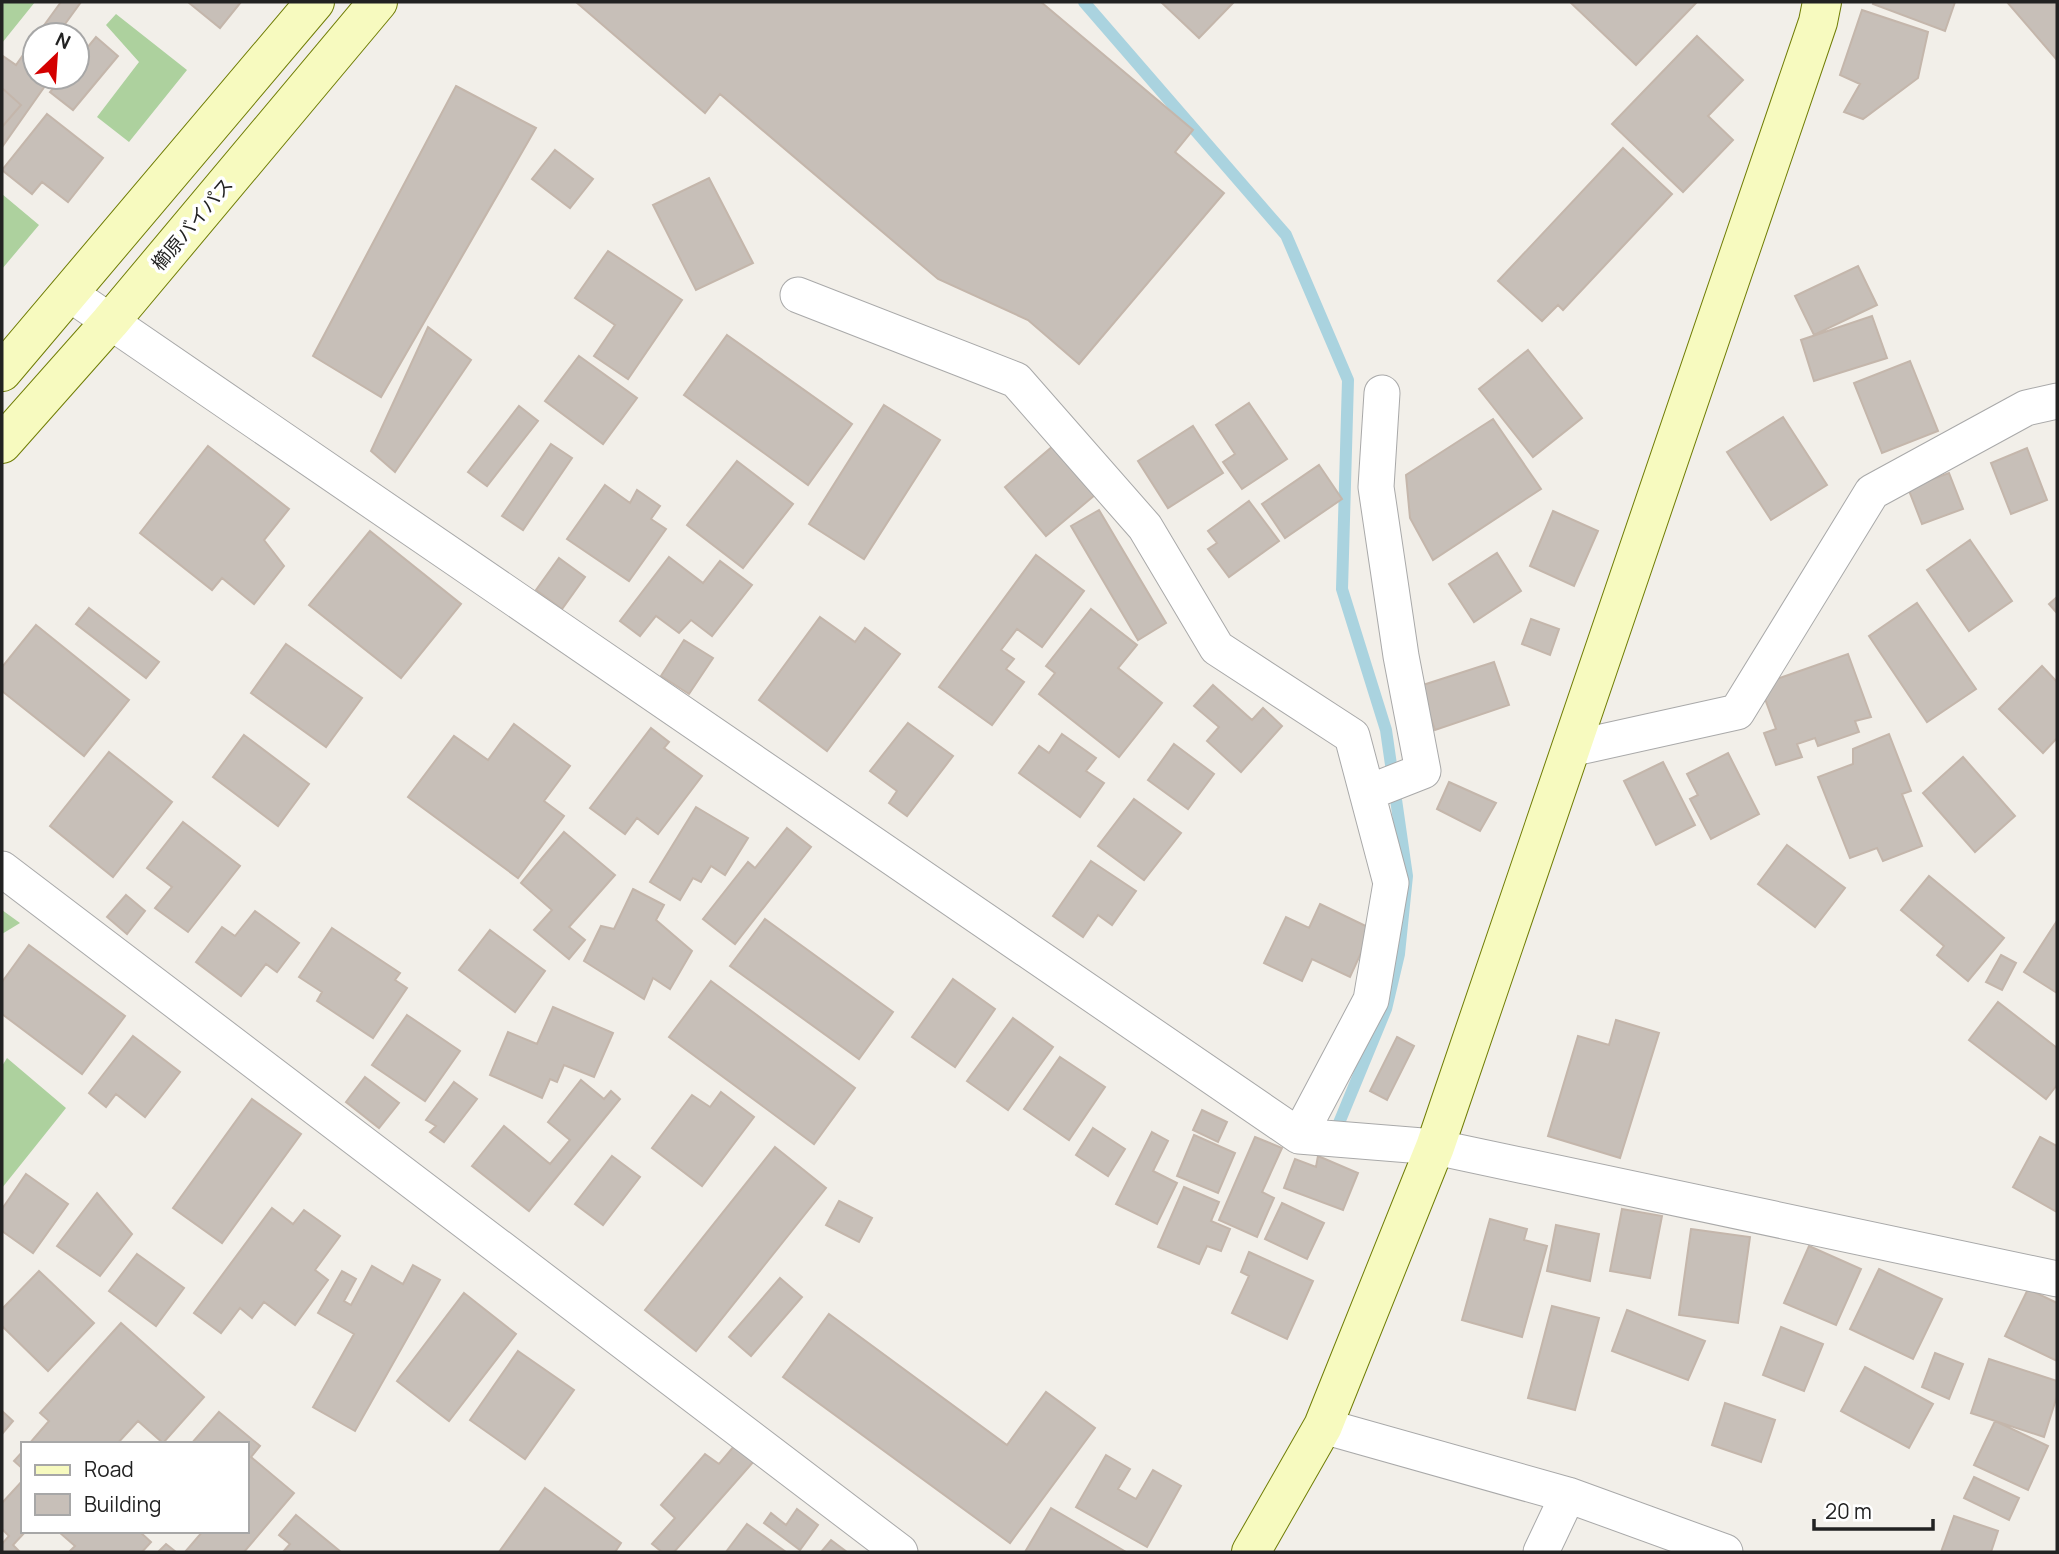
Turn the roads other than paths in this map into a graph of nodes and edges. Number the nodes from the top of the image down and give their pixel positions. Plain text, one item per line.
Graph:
1 (315, 2) edge
2 (378, 2) edge
3 (1822, 2) edge
4 (70, 294) junction
5 (798, 295) dead end
6 (110, 322) junction
7 (2, 372) edge
8 (1382, 393) dead end
9 (2057, 401) edge
10 (2, 444) edge
11 (1570, 749) junction
12 (1367, 793) junction
13 (2, 869) edge
14 (1299, 1136) junction
15 (1435, 1147) junction
16 (2057, 1279) edge
17 (1324, 1426) junction
18 (1569, 1494) junction
19 (900, 1552) edge
20 (1251, 1552) edge
21 (1541, 1552) edge
22 (1725, 1552) edge

1 - 4 street
2 - 6 street, 櫛原バイパス
3 - 11 street
4 - 6 street
4 - 7 street
5 - 12 street
6 - 10 street, 櫛原バイパス
6 - 14 street
8 - 12 street
9 - 11 street
11 - 15 street
12 - 14 street
13 - 19 street
14 - 15 street
15 - 16 street
15 - 17 street
17 - 18 street
17 - 20 street
18 - 21 street
18 - 22 street

